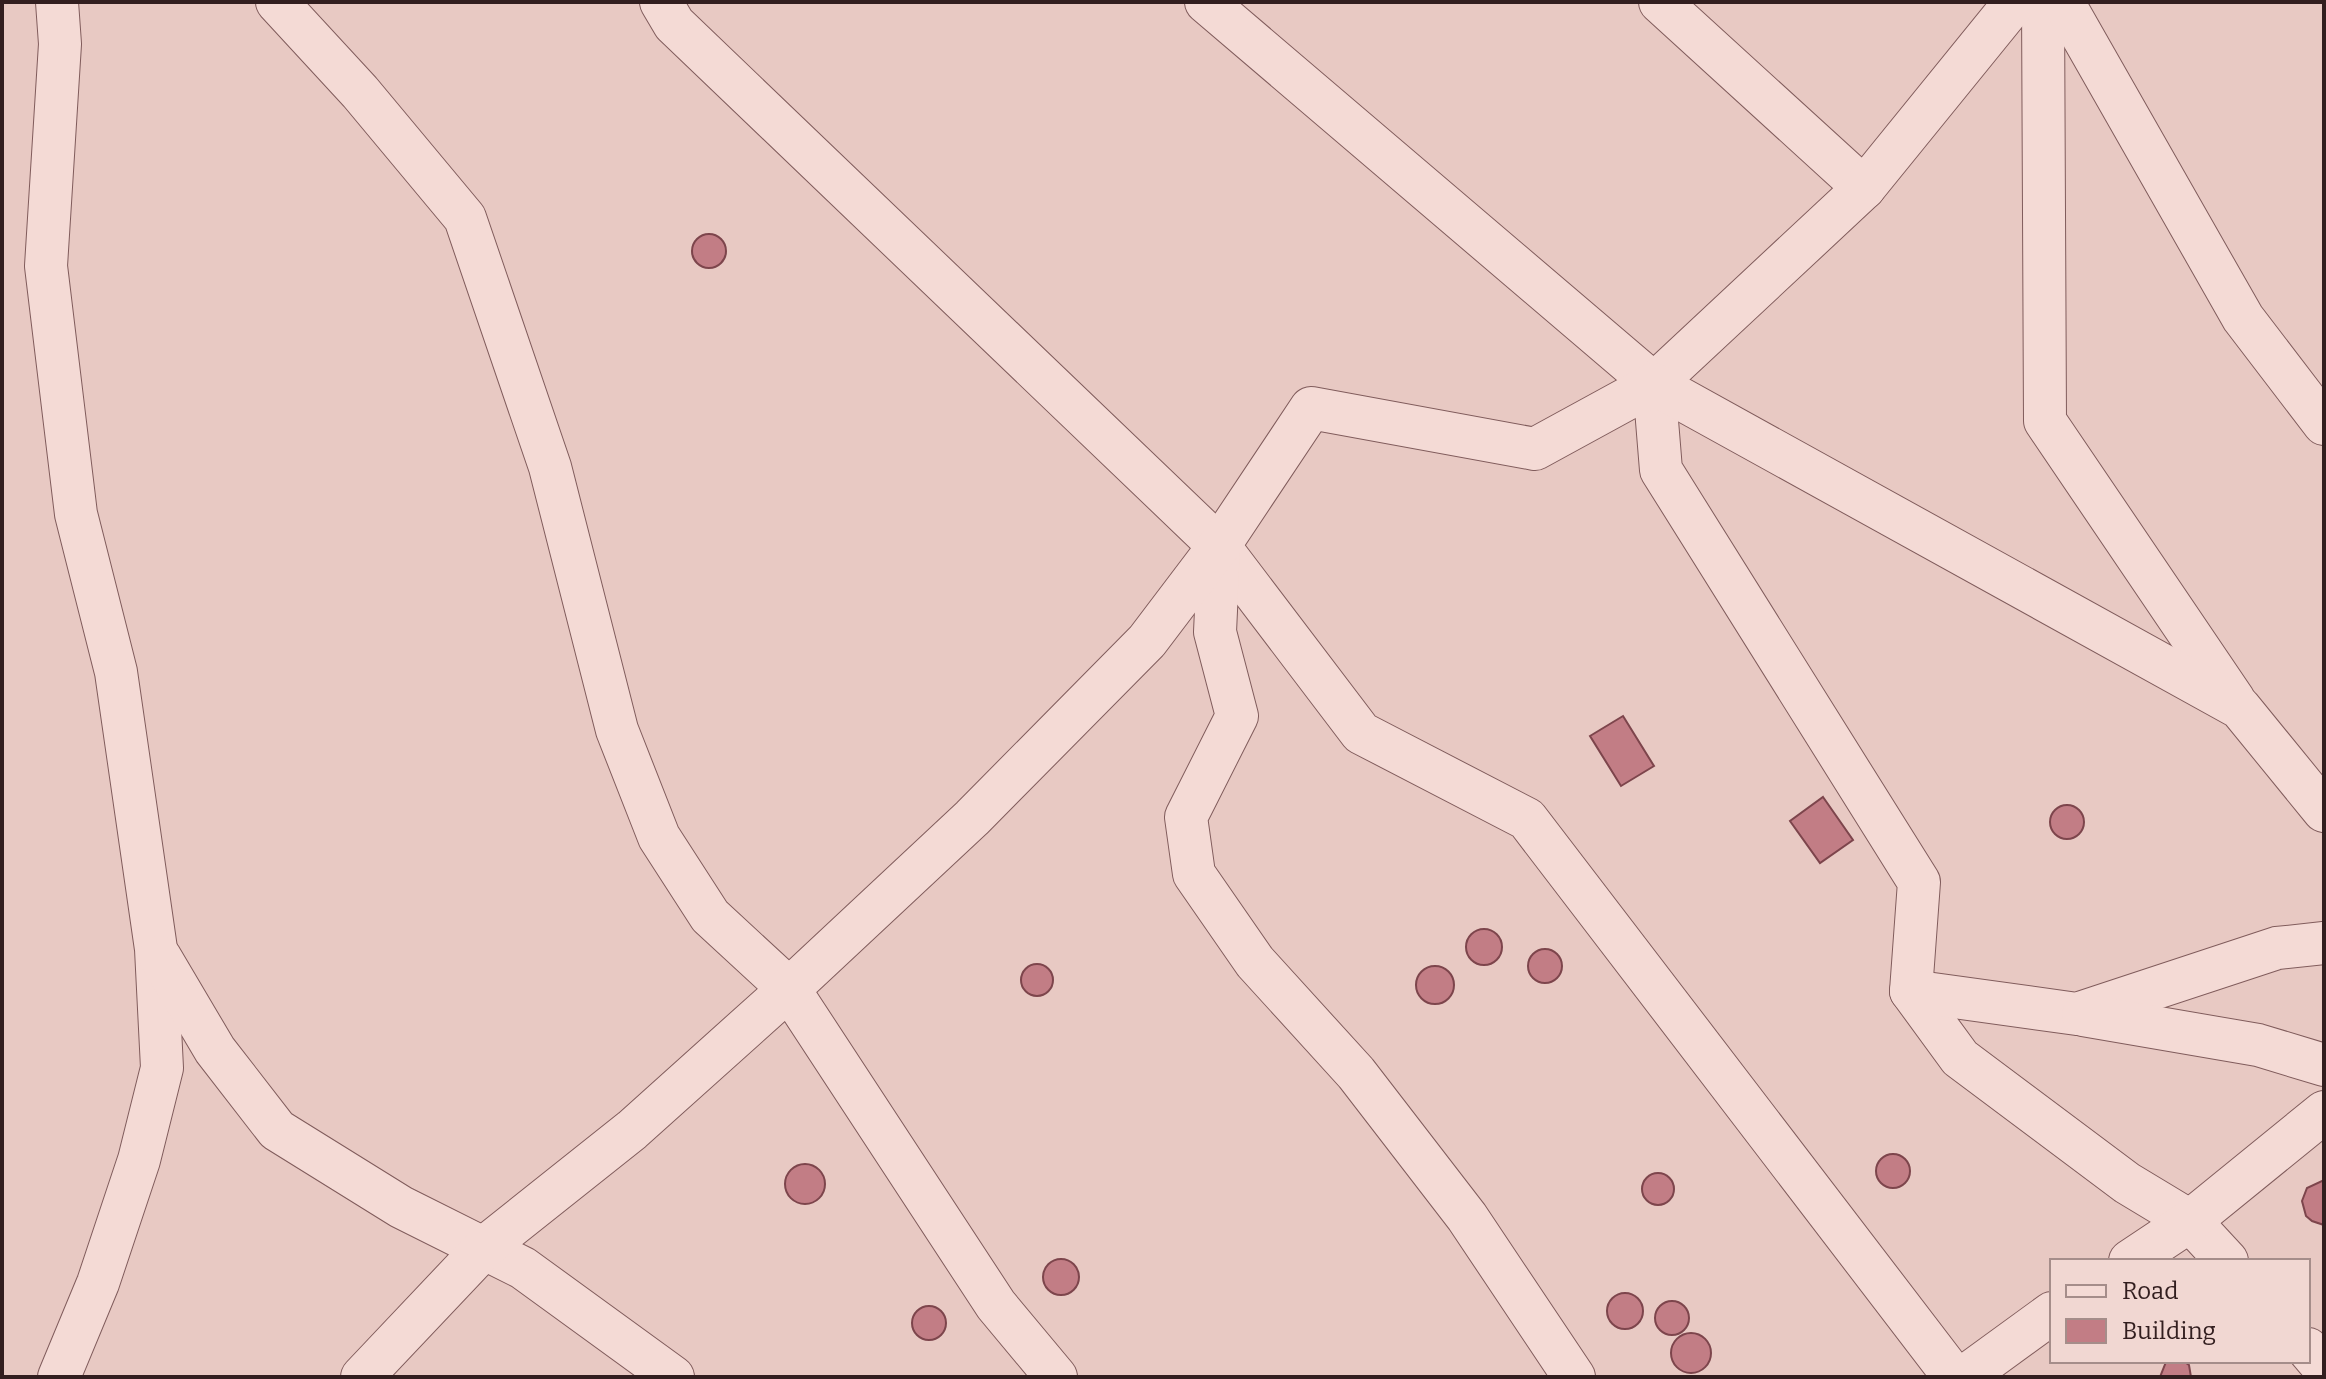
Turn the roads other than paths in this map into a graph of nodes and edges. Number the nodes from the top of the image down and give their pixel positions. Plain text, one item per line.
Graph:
1 (57, 2) edge
2 (277, 2) edge
3 (661, 2) edge
4 (1206, 2) edge
5 (1660, 2) edge
6 (2015, 2) edge
7 (2043, 2) edge
8 (2063, 2) edge
9 (1864, 188) junction
10 (1654, 384) junction
11 (2324, 424) edge
12 (1219, 546) junction
13 (2240, 708) junction
14 (2324, 811) edge
15 (2324, 943) edge
16 (156, 949) junction
17 (789, 989) junction
18 (1911, 991) junction
19 (2077, 1014) junction
20 (2324, 1065) edge
21 (2324, 1112) edge
22 (2190, 1221) junction
23 (485, 1247) junction
24 (2133, 1259) edge
25 (2225, 1259) edge
26 (2050, 1314) edge
27 (2310, 1351) edge
28 (2324, 1368) edge
29 (59, 1377) edge
30 (362, 1377) edge
31 (673, 1377) edge
32 (1056, 1377) edge
33 (1574, 1377) edge
34 (1954, 1377) edge
35 (1964, 1377) edge

1 - 16 street
2 - 17 street
3 - 12 street
4 - 10 street
5 - 9 street
6 - 9 street
7 - 13 street
8 - 11 street
9 - 10 street
10 - 12 street
10 - 13 street
10 - 18 street
12 - 17 street
12 - 33 street
12 - 34 street
13 - 14 street
15 - 19 street
16 - 23 street
16 - 29 street
17 - 23 street
17 - 32 street
18 - 19 street
18 - 22 street
19 - 20 street
21 - 22 street
22 - 24 street
22 - 25 street
23 - 30 street
23 - 31 street
26 - 35 street
27 - 28 street

